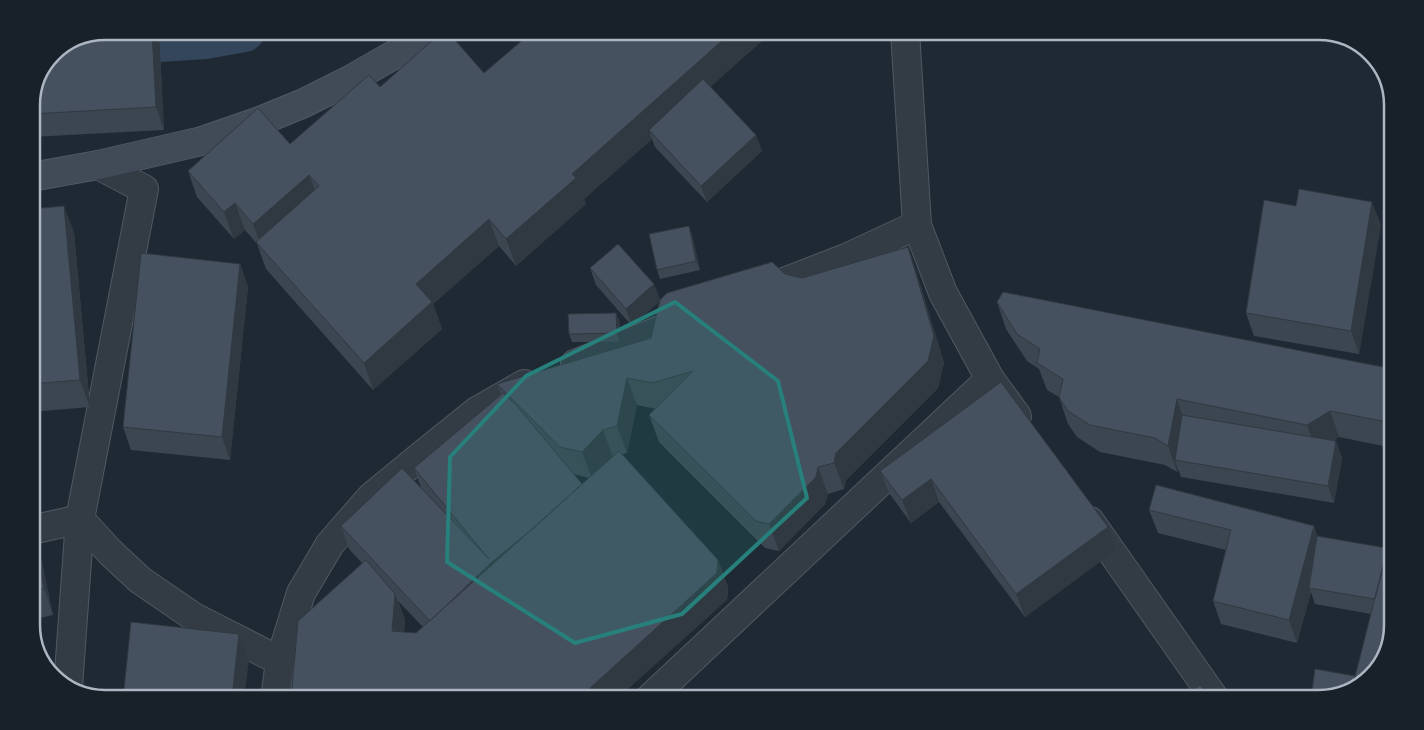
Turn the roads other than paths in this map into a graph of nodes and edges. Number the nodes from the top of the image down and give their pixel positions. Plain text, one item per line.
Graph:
1 (420, 40) edge
2 (906, 40) edge
3 (98, 165) junction
4 (40, 175) edge
5 (917, 225) junction
6 (738, 299) edge
7 (711, 310) edge
8 (990, 379) junction
9 (1029, 434) edge
10 (1074, 498) edge
11 (80, 519) junction
12 (40, 528) edge
13 (280, 662) junction
14 (69, 679) edge
15 (276, 690) edge
16 (659, 690) edge
17 (1205, 690) edge

1 - 3 main road
2 - 5 street
3 - 4 main road
3 - 11 street
5 - 6 street
5 - 8 street
7 - 13 street
8 - 9 street
8 - 16 street
10 - 17 street
11 - 12 street
11 - 13 street
11 - 14 street
13 - 15 street

